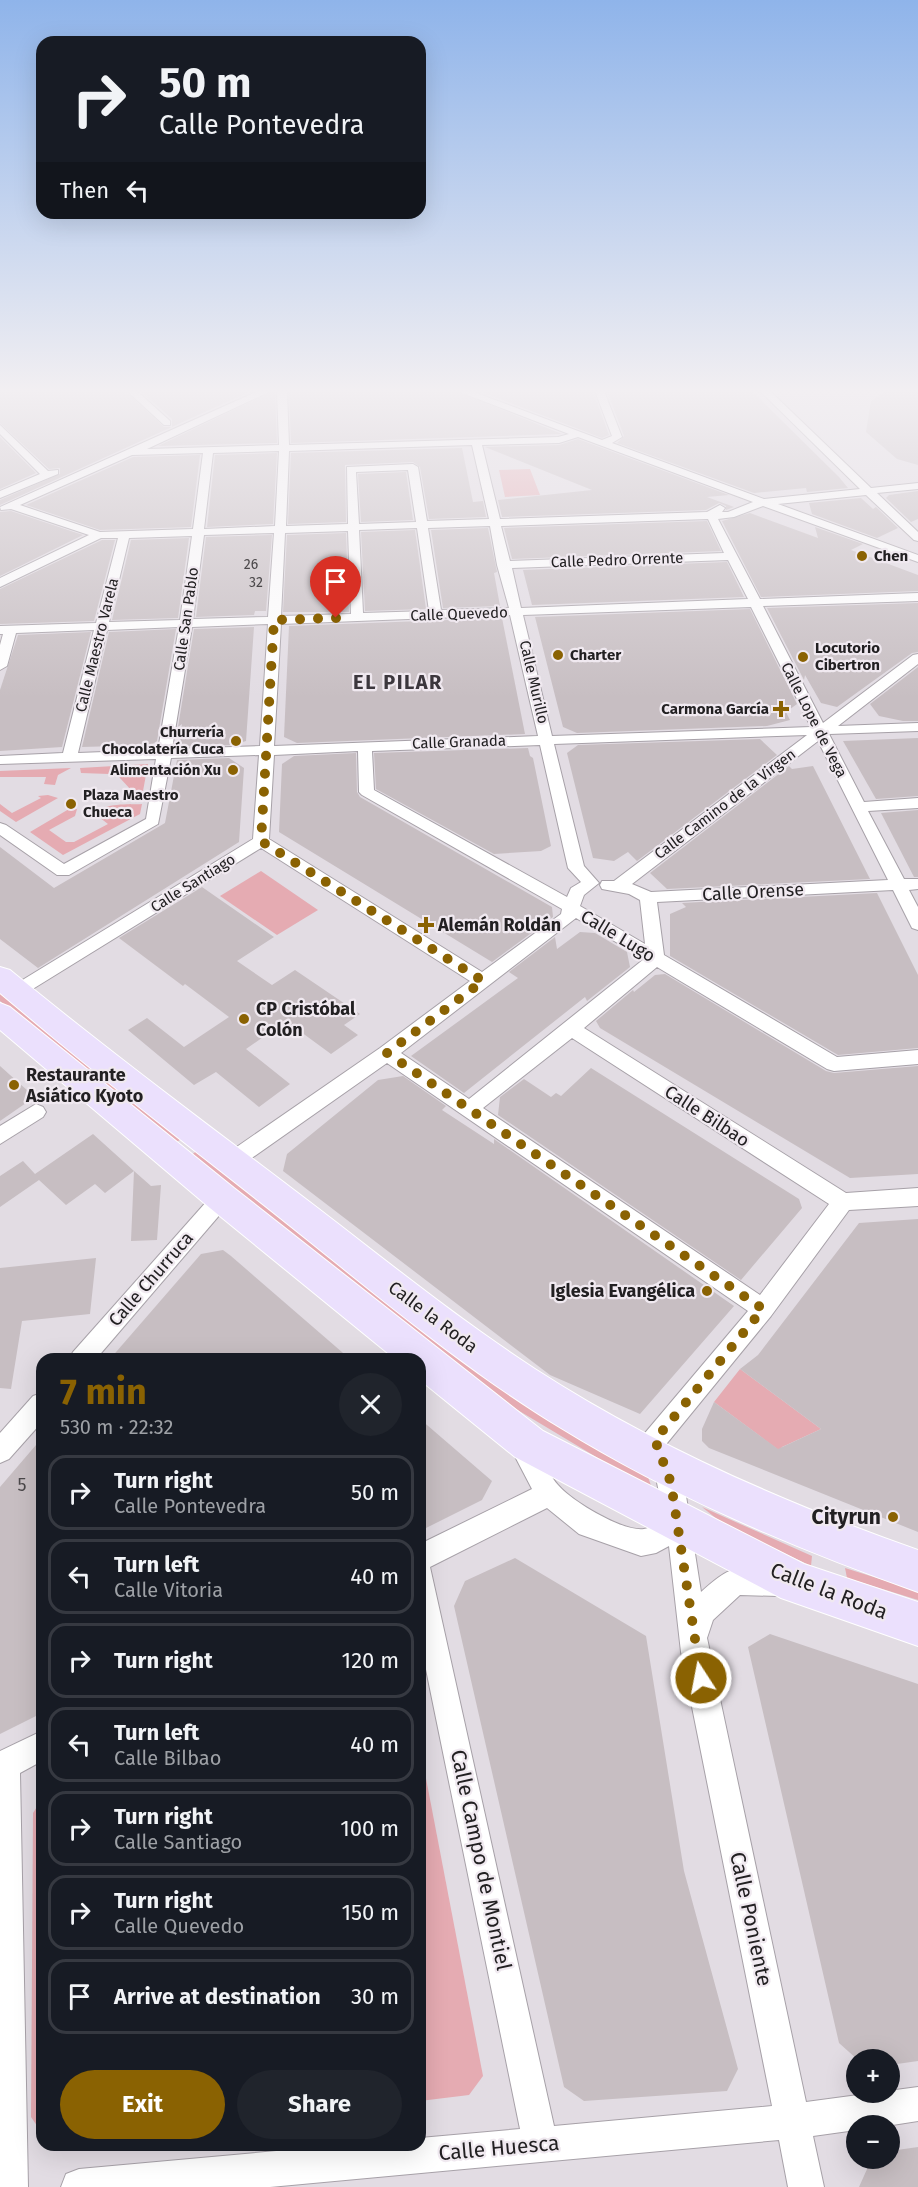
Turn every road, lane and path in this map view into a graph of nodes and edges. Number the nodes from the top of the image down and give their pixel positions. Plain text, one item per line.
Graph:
1 (38, 493) edge
2 (203, 493) edge
3 (282, 493) edge
4 (352, 493) edge
5 (417, 493) edge
6 (487, 493) edge
7 (736, 493) edge
8 (840, 493) edge
9 (870, 493) edge
10 (747, 497) junction
11 (763, 502) junction
12 (5, 508) edge
13 (711, 515) junction
14 (493, 522) junction
15 (422, 524) junction
16 (353, 527) junction
17 (280, 529) junction
18 (198, 532) junction
19 (99, 535) junction
20 (124, 535) junction
21 (918, 538) edge
22 (731, 556) junction
23 (918, 559) edge
24 (503, 565) junction
25 (0, 583) edge
26 (918, 597) edge
27 (755, 602) junction
28 (517, 611) junction
29 (436, 615) junction
30 (357, 617) junction
31 (274, 620) junction
32 (186, 622) junction
33 (101, 625) junction
34 (6, 630) edge
35 (918, 658) edge
36 (0, 666) edge
37 (918, 728) edge
38 (820, 731) junction
39 (547, 739) junction
40 (365, 746) junction
41 (266, 750) junction
42 (165, 753) junction
43 (70, 756) junction
44 (0, 760) edge
45 (918, 803) edge
46 (859, 807) junction
47 (0, 828) edge
48 (261, 841) junction
49 (591, 883) junction
50 (918, 884) edge
51 (898, 885) junction
52 (618, 886) junction
53 (648, 897) junction
54 (571, 908) junction
55 (918, 924) edge
56 (656, 958) junction
57 (483, 981) junction
58 (6, 994) edge
59 (571, 1029) junction
60 (387, 1053) junction
61 (918, 1057) edge
62 (469, 1109) junction
63 (36, 1112) dead end
64 (0, 1136) edge
65 (227, 1180) junction
66 (918, 1197) edge
67 (843, 1202) junction
68 (763, 1309) junction
69 (86, 1353) edge
70 (425, 1353) edge
71 (426, 1354) edge
72 (36, 1411) edge
73 (509, 1427) junction
74 (0, 1451) edge
75 (655, 1453) junction
76 (549, 1494) junction
77 (677, 1523) junction
78 (426, 1555) edge
79 (918, 1571) edge
80 (795, 1583) junction
81 (426, 1603) edge
82 (918, 1624) edge
83 (695, 1652) junction
84 (36, 1749) edge
85 (2, 1766) edge
86 (918, 2104) edge
87 (793, 2121) junction
88 (542, 2144) junction
89 (10, 2187) edge
90 (79, 2187) edge
91 (806, 2187) edge

1 - 12 street
2 - 18 street, Calle San Pablo
3 - 17 street
4 - 16 street
5 - 15 street
6 - 14 street, Calle Murillo
7 - 10 street
8 - 11 street
9 - 21 street
10 - 11 street
10 - 13 street
11 - 13 street
11 - 23 street
12 - 19 street
13 - 14 street
13 - 22 street, Calle Lope de Vega
14 - 15 street
14 - 24 street, Calle Murillo
15 - 16 street
15 - 29 street
16 - 17 street
16 - 30 street
17 - 18 street
17 - 31 street
18 - 20 street
18 - 32 street, Calle San Pablo
19 - 20 street
19 - 25 street
20 - 33 street, Calle Maestro Varela
22 - 24 street, Calle Pedro Orrente
22 - 27 street, Calle Lope de Vega
24 - 28 street, Calle Murillo
26 - 27 street, Calle Quevedo
27 - 28 street, Calle Quevedo
27 - 38 street, Calle Lope de Vega
28 - 29 street, Calle Quevedo
28 - 39 street, Calle Murillo
29 - 30 street, Calle Quevedo
30 - 31 street, Calle Quevedo
31 - 32 street, Calle Quevedo
31 - 41 street
32 - 33 street, Calle Quevedo
32 - 42 street, Calle San Pablo
33 - 34 street, Calle Quevedo
33 - 43 street, Calle Maestro Varela
34 - 36 street
35 - 38 street, Calle Camino de la Virgen
37 - 38 street, Calle Granada
38 - 39 street, Calle Granada
38 - 46 street, Calle Lope de Vega
38 - 52 street, Calle Camino de la Virgen
39 - 40 street, Calle Granada
39 - 49 street, Calle Murillo
40 - 41 street, Calle Granada
40 - 54 street, Calle Lugo
41 - 42 street, Calle Granada
41 - 48 street
42 - 43 street, Calle Granada
42 - 47 street
43 - 44 street, Calle Granada
45 - 46 street
46 - 51 street, Calle Lope de Vega
48 - 57 street
48 - 58 street, Calle Santiago
49 - 52 street, Calle Orense
49 - 54 street
50 - 51 street, Calle Orense
51 - 53 street, Calle Orense
51 - 55 street, Calle Lope de Vega
52 - 53 street, Calle Orense
53 - 56 street
54 - 56 street, Calle Lugo
54 - 57 street
56 - 59 street
56 - 61 street, Calle Lugo
57 - 60 street
58 - 65 main road, Calle la Roda
59 - 62 street
59 - 67 street, Calle Bilbao
60 - 62 street
60 - 65 street
62 - 68 street
63 - 64 street
65 - 69 street, Calle Churruca
65 - 70 main road, Calle la Roda
65 - 75 main road, Calle la Roda
66 - 67 street
67 - 68 street
68 - 75 street
71 - 73 main road, Calle la Roda
72 - 74 street
73 - 76 street
73 - 77 main road, Calle la Roda
75 - 77 street, Calle Poniente
75 - 79 main road, Calle la Roda
76 - 77 street
76 - 78 street
77 - 80 main road, Calle la Roda
77 - 83 street, Calle Poniente
80 - 82 main road, Calle la Roda
80 - 83 street, Calle Poniente
81 - 88 street, Calle Campo de Montiel
83 - 87 street, Calle Poniente
84 - 85 street
85 - 89 street
86 - 87 street, Calle Huesca
87 - 88 street, Calle Huesca
87 - 91 street, Calle Poniente
88 - 90 street, Calle Huesca

